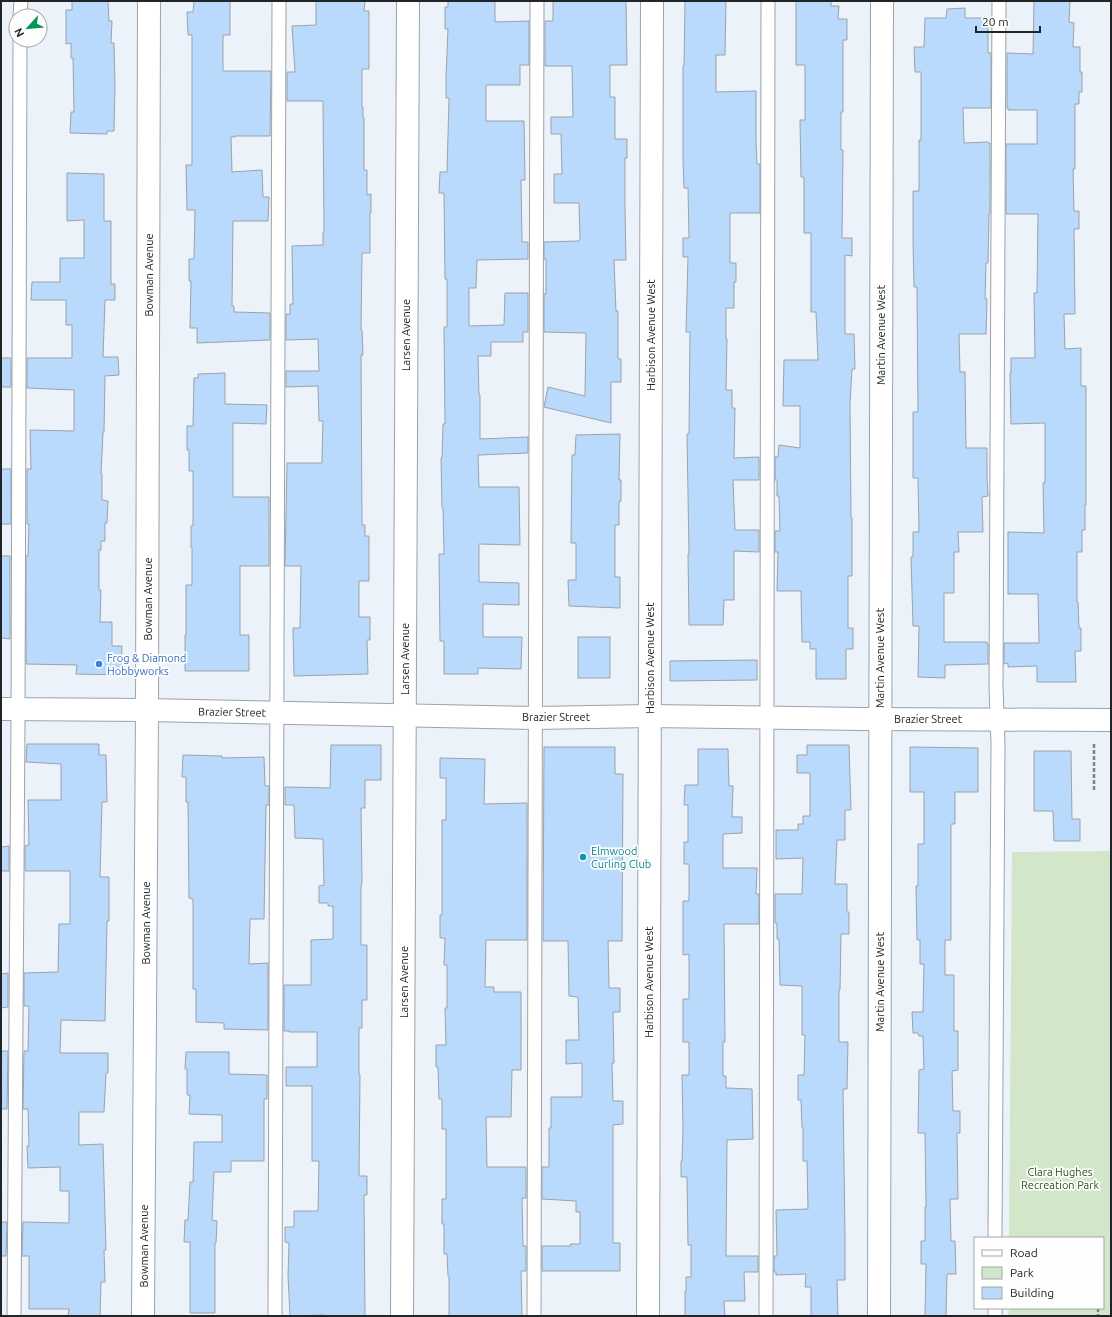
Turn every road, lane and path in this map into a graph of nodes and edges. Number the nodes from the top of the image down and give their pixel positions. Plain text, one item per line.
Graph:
1 (149, 1) edge
2 (278, 1) edge
3 (408, 1) edge
4 (538, 1) edge
5 (652, 1) edge
6 (768, 1) edge
7 (882, 1) edge
8 (999, 1) edge
9 (20, 48) edge
10 (9, 710) edge
11 (147, 710) junction
12 (277, 713) junction
13 (405, 715) junction
14 (650, 716) junction
15 (535, 718) junction
16 (768, 718) junction
17 (880, 719) junction
18 (997, 719) junction
19 (1111, 720) edge
20 (1094, 744) dead end
21 (1094, 791) dead end
22 (995, 1237) edge
23 (14, 1316) edge
24 (143, 1316) edge
25 (275, 1316) edge
26 (402, 1316) edge
27 (534, 1316) edge
28 (648, 1316) edge
29 (766, 1316) edge
30 (879, 1316) edge

1 - 11 street, Bowman Avenue
2 - 12 lane
3 - 13 street, Larsen Avenue
4 - 15 lane
5 - 14 street, Harbison Avenue West
6 - 16 lane
7 - 17 street, Martin Avenue West
8 - 18 lane
9 - 10 lane
10 - 11 street, Brazier Street
10 - 23 lane
11 - 12 street, Brazier Street
11 - 24 street, Bowman Avenue
12 - 13 street, Brazier Street
12 - 25 lane
13 - 15 street, Brazier Street
13 - 26 street, Larsen Avenue
14 - 15 street, Brazier Street
14 - 16 street, Brazier Street
14 - 28 street, Harbison Avenue West
15 - 27 lane
16 - 17 street, Brazier Street
16 - 29 lane
17 - 18 street, Brazier Street
17 - 30 street, Martin Avenue West
18 - 19 street, Brazier Street
18 - 22 lane
20 - 21 path

